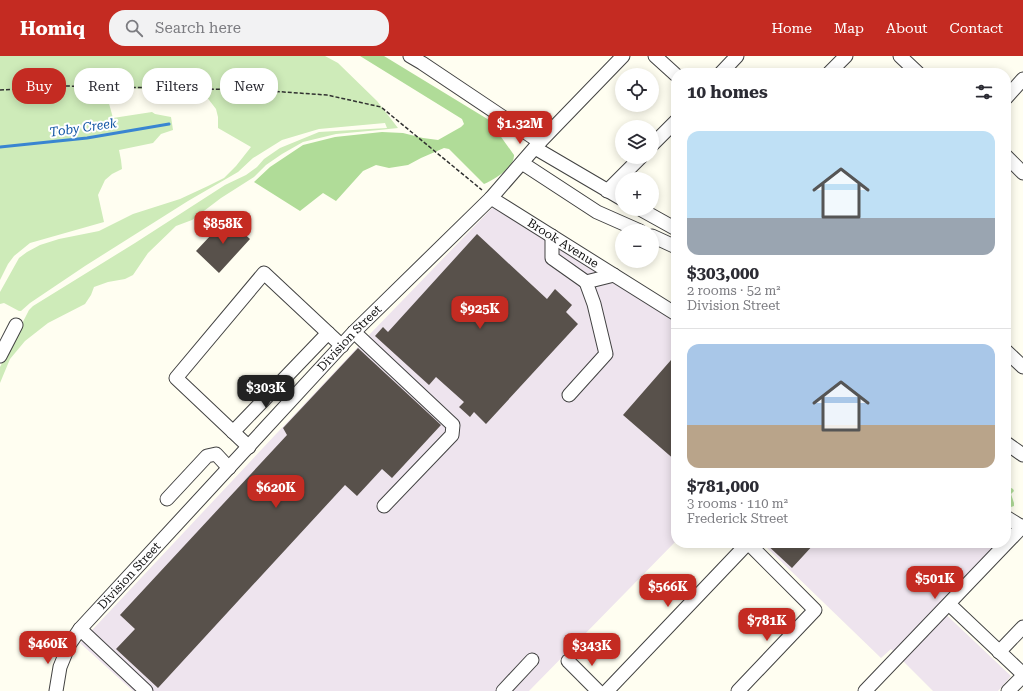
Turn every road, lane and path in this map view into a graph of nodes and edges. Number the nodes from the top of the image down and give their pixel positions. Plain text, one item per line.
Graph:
1 (410, 56) edge
2 (623, 56) edge
3 (655, 56) edge
4 (737, 56) edge
5 (846, 56) edge
6 (900, 56) edge
7 (426, 60) edge
8 (726, 68) edge
9 (834, 68) edge
10 (913, 68) edge
11 (671, 70) edge
12 (1023, 79) edge
13 (0, 90) edge
14 (1011, 92) edge
15 (671, 126) edge
16 (659, 138) edge
17 (537, 145) junction
18 (1011, 161) edge
19 (522, 163) junction
20 (634, 164) edge
21 (1023, 173) edge
22 (608, 191) junction
23 (615, 195) edge
24 (491, 198) junction
25 (653, 216) edge
26 (624, 224) edge
27 (671, 226) edge
28 (552, 236) junction
29 (659, 239) edge
30 (671, 245) edge
31 (614, 275) junction
32 (586, 282) junction
33 (671, 311) edge
34 (16, 325) dead end
35 (354, 332) junction
36 (328, 333) junction
37 (342, 346) junction
38 (0, 356) edge
39 (1011, 356) edge
40 (1023, 367) edge
41 (569, 395) dead end
42 (268, 397) junction
43 (283, 410) junction
44 (234, 432) junction
45 (1011, 446) edge
46 (249, 447) junction
47 (1023, 454) edge
48 (229, 468) junction
49 (167, 499) dead end
50 (384, 506) dead end
51 (1011, 520) edge
52 (1023, 526) edge
53 (1011, 539) edge
54 (743, 548) edge
55 (753, 548) edge
56 (1002, 548) edge
57 (949, 604) junction
58 (1023, 627) edge
59 (80, 629) junction
60 (999, 652) junction
61 (532, 660) dead end
62 (568, 661) dead end
63 (1023, 675) edge
64 (56, 691) edge
65 (146, 691) edge
66 (502, 691) edge
67 (598, 691) edge
68 (607, 691) edge
69 (738, 691) edge
70 (865, 691) edge
71 (1008, 691) edge

1 - 7 street
2 - 17 street, Division Street
3 - 11 street
4 - 8 street
5 - 9 street
6 - 10 street
7 - 17 street
12 - 14 street
13 - 24 path
15 - 16 street
17 - 19 street, Division Street
17 - 22 street
18 - 21 street
19 - 24 street, Division Street
19 - 26 street
20 - 22 street
22 - 23 street
24 - 28 street, Brook Avenue
24 - 35 street, Division Street
25 - 27 street
28 - 31 street, Brook Avenue
28 - 32 street
29 - 30 street
31 - 32 street
31 - 33 street, Brook Avenue
32 - 41 street
34 - 38 street
35 - 37 street, Division Street
35 - 50 street
36 - 37 street
36 - 42 street
36 - 44 street
37 - 43 street, Division Street
39 - 40 street
42 - 43 street
42 - 44 street
43 - 46 street, Division Street
44 - 46 street
45 - 47 street
46 - 48 street, Division Street
48 - 49 street
48 - 59 street, Division Street
51 - 52 street
52 - 53 street
54 - 68 street
55 - 69 street
56 - 57 street
57 - 60 street
57 - 70 street
58 - 60 street
59 - 64 street, Division Street
59 - 65 street
60 - 63 street
61 - 66 street
62 - 67 street
63 - 71 street

